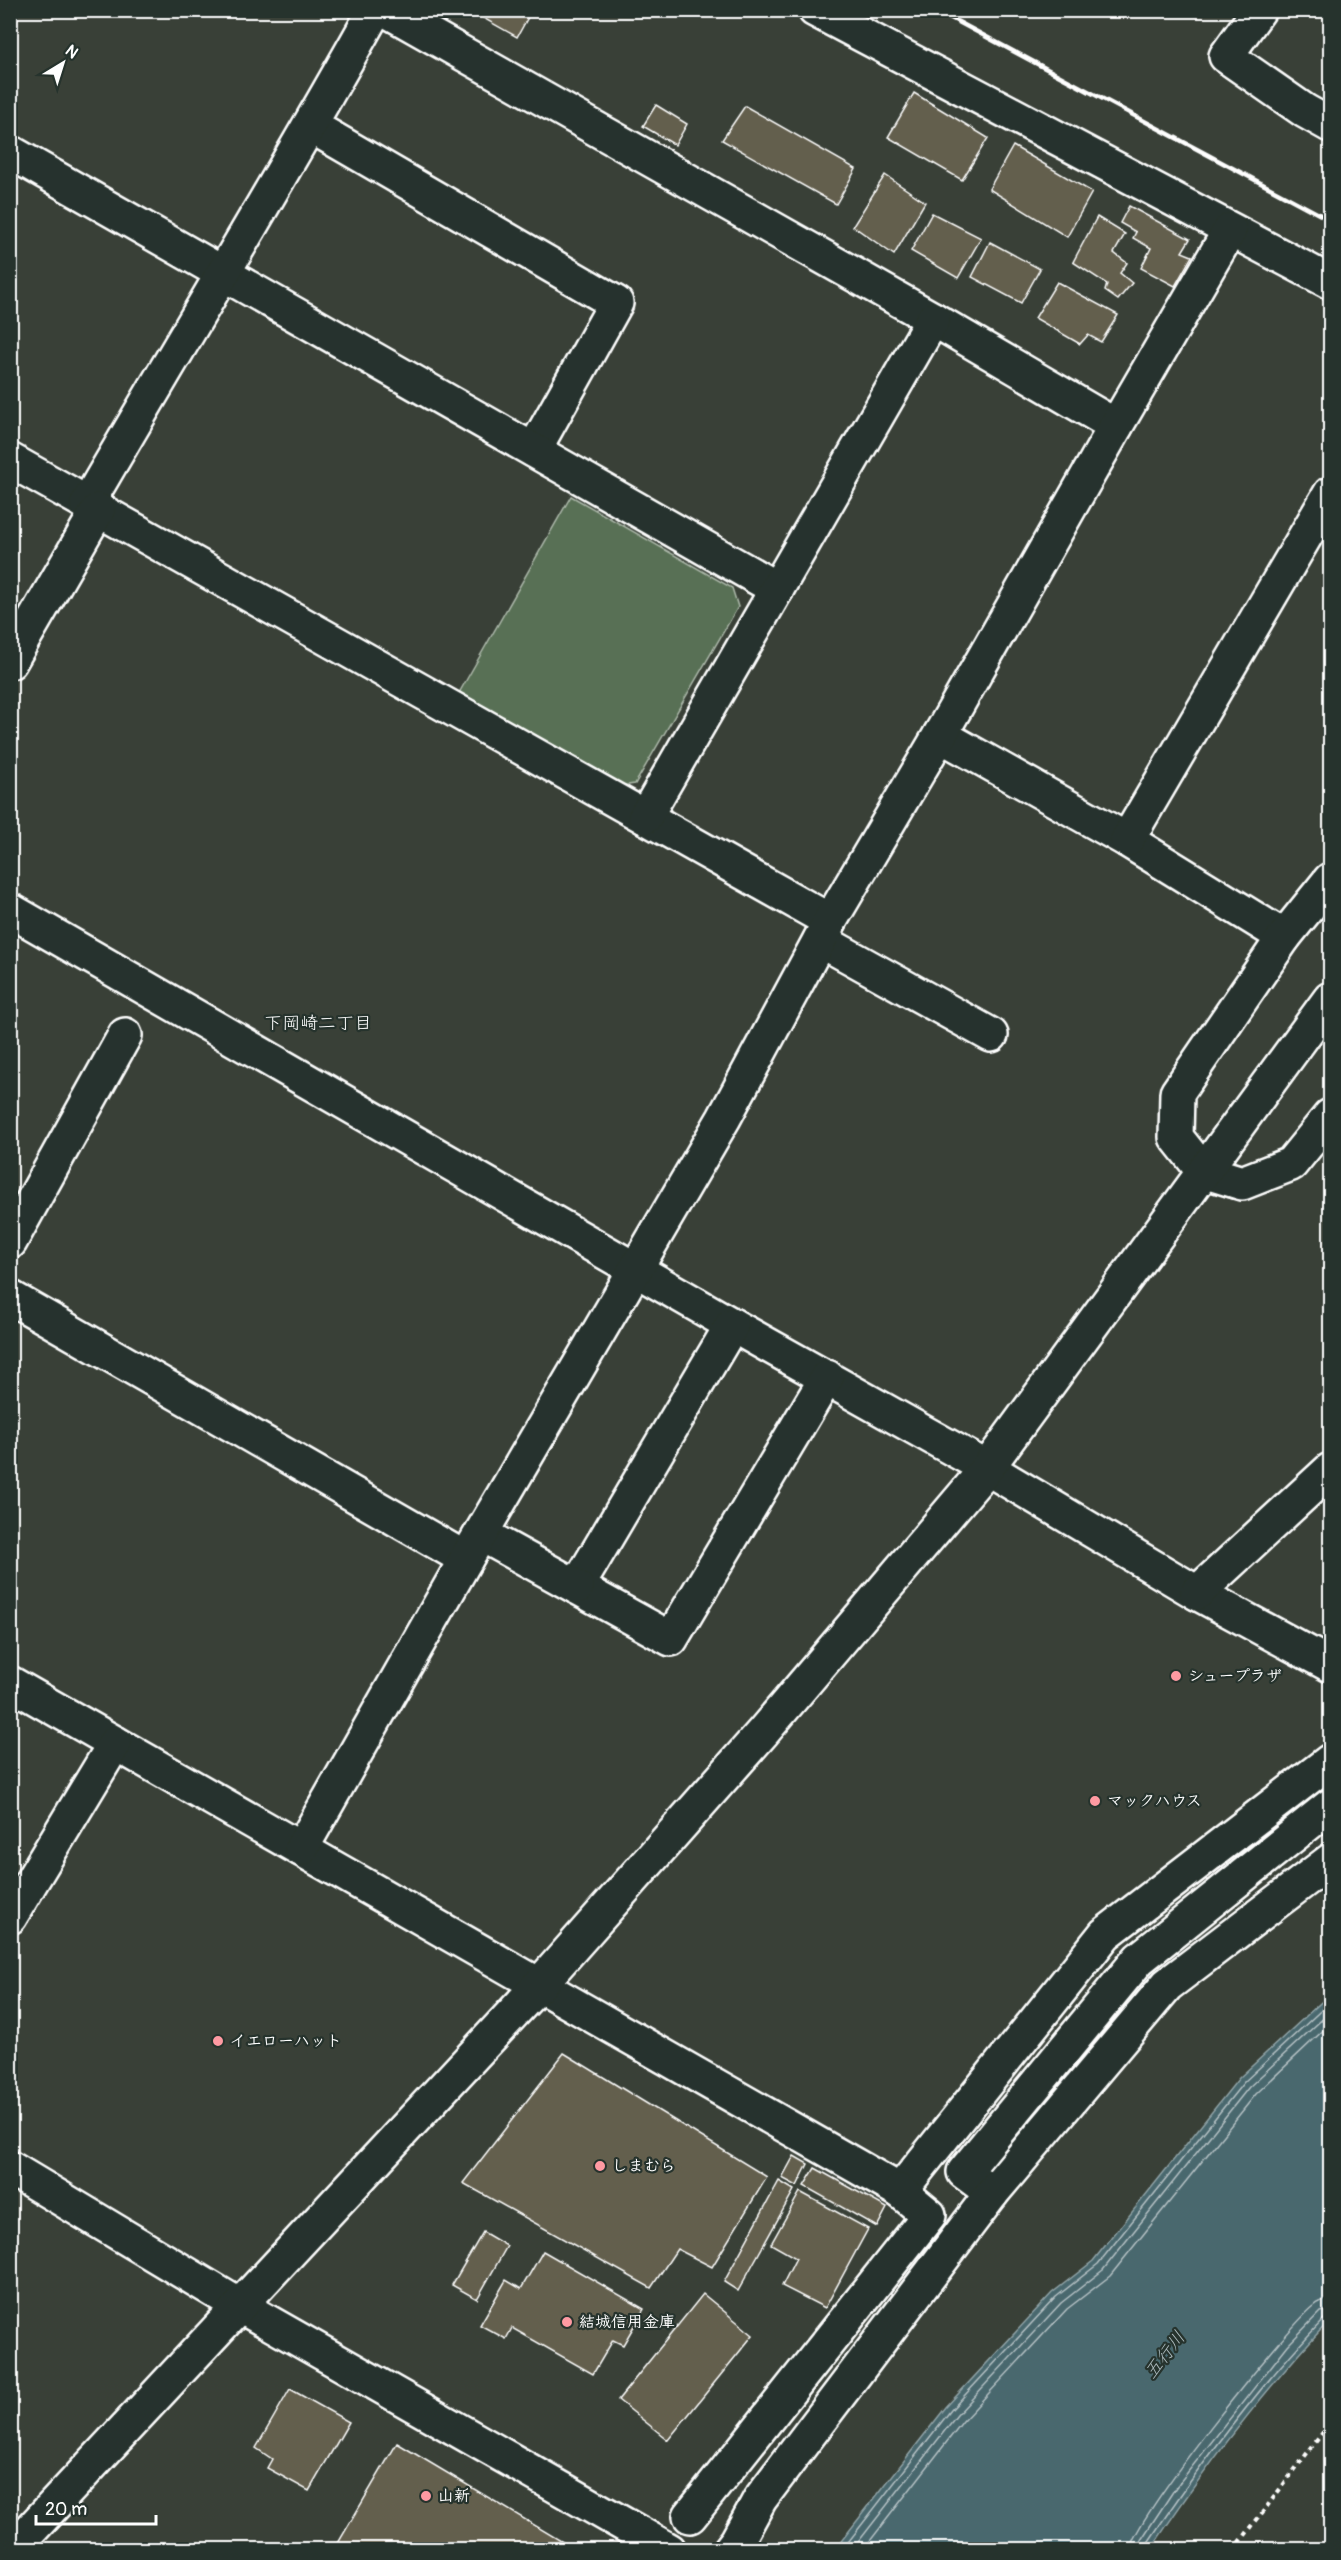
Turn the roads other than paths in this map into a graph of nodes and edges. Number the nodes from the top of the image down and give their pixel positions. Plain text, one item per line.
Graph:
1 (375, 10) edge
2 (386, 10) edge
3 (815, 10) edge
4 (1252, 13) edge
5 (1330, 125) edge
6 (311, 126) junction
7 (10, 152) edge
8 (1230, 230) junction
9 (222, 272) junction
10 (1330, 282) edge
11 (933, 319) junction
12 (1116, 426) junction
13 (534, 450) junction
14 (10, 460) edge
15 (1330, 494) edge
16 (93, 507) junction
17 (777, 589) junction
18 (10, 662) edge
19 (940, 735) junction
20 (645, 817) junction
21 (1127, 840) junction
22 (1330, 880) edge
23 (10, 910) edge
24 (825, 931) junction
25 (1284, 937) junction
26 (1330, 999) edge
27 (125, 1035) dead end
28 (991, 1035) dead end
29 (1330, 1116) edge
30 (1203, 1171) junction
31 (10, 1242) edge
32 (635, 1268) junction
33 (10, 1297) edge
34 (732, 1325) junction
35 (827, 1377) junction
36 (987, 1468) junction
37 (1330, 1470) edge
38 (473, 1547) junction
39 (577, 1587) junction
40 (1197, 1593) junction
41 (1330, 1665) edge
42 (10, 1683) edge
43 (115, 1743) junction
44 (1330, 1761) edge
45 (1330, 1806) edge
46 (301, 1849) junction
47 (1330, 1861) edge
48 (10, 1917) edge
49 (540, 1984) junction
50 (10, 2168) edge
51 (900, 2191) junction
52 (992, 2193) junction
53 (240, 2306) junction
54 (690, 2516) dead end
55 (12, 2550) edge
56 (669, 2550) edge
57 (730, 2550) edge

1 - 6 street
2 - 11 street
3 - 8 street
4 - 5 street
6 - 9 street
6 - 13 street
7 - 9 street
8 - 10 street
8 - 12 street
9 - 13 street
9 - 16 street
11 - 12 street
11 - 17 street
12 - 19 street
13 - 17 street
14 - 16 street
15 - 21 street
16 - 18 street
16 - 20 street
17 - 20 street
19 - 21 street
19 - 24 street
20 - 24 street
21 - 25 street
22 - 25 street
23 - 32 street
24 - 28 street
24 - 32 street
25 - 30 street
26 - 30 street
27 - 31 street
29 - 30 street
30 - 36 street
32 - 34 street
32 - 38 street
33 - 38 street
34 - 35 street
34 - 39 street
35 - 36 street
35 - 39 street
36 - 40 street
36 - 49 street
37 - 40 street
38 - 39 street
38 - 46 street
40 - 41 street
42 - 43 street
43 - 46 street
43 - 48 street
44 - 51 street
45 - 52 street
46 - 49 street
47 - 52 street
49 - 51 street
49 - 53 street
50 - 53 street
51 - 54 street
52 - 57 street
53 - 55 street
53 - 56 street

